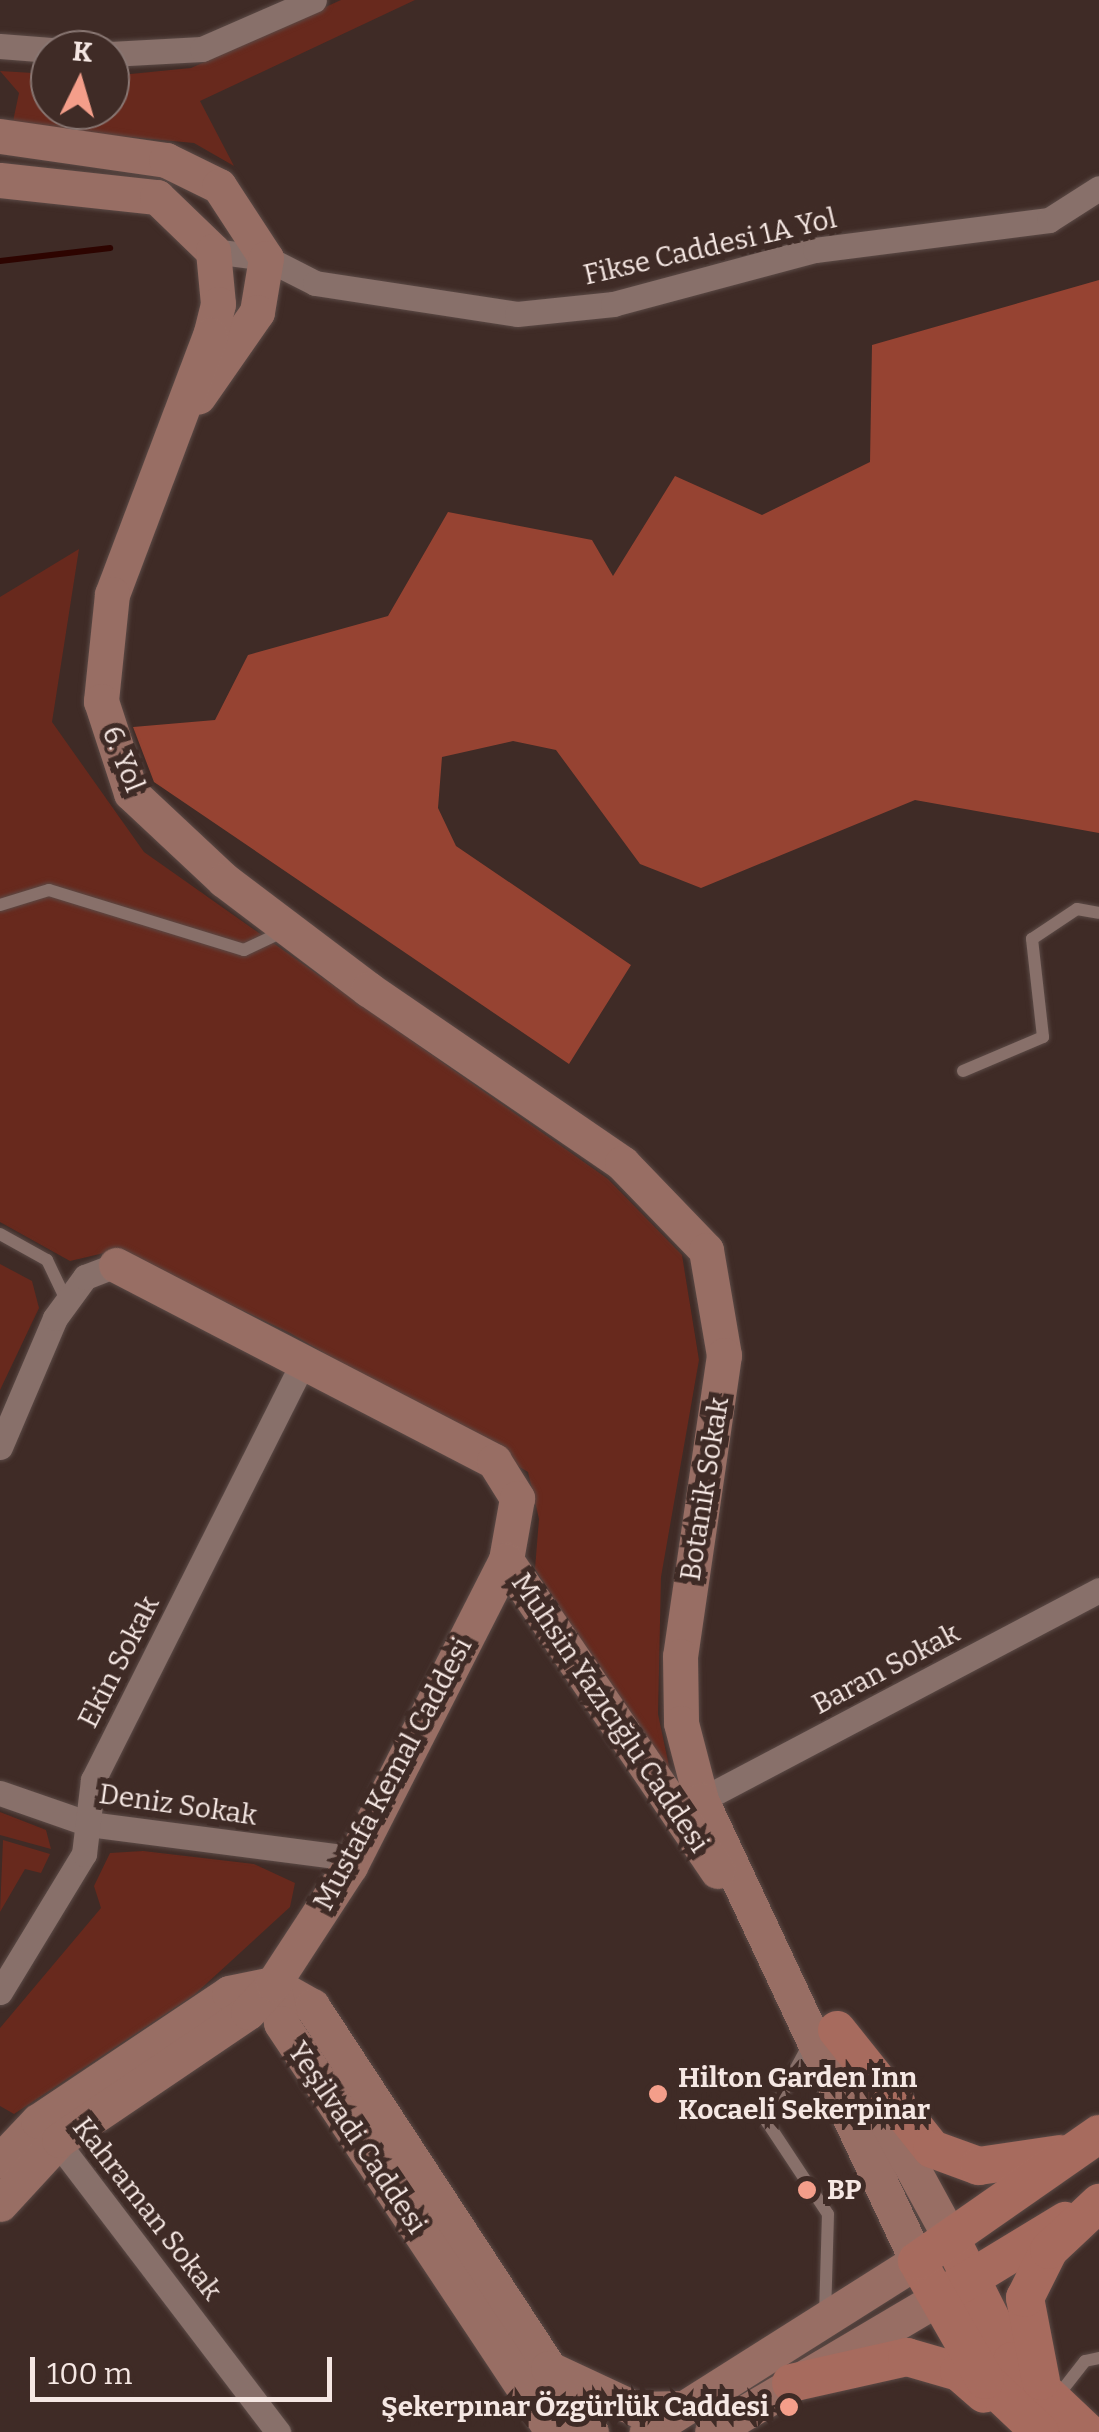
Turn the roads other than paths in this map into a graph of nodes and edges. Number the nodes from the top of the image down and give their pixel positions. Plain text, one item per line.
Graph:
1 (314, 0) edge
2 (0, 46) edge
3 (30, 48) edge
4 (130, 53) edge
5 (0, 136) edge
6 (0, 180) edge
7 (1099, 188) edge
8 (213, 251) junction
9 (266, 258) junction
10 (170, 434) junction
11 (0, 905) edge
12 (1099, 914) edge
13 (289, 929) junction
14 (368, 989) joint
15 (964, 1071) dead end
16 (0, 1234) edge
17 (116, 1266) joint
18 (67, 1302) junction
19 (304, 1361) junction
20 (0, 1447) edge
21 (506, 1560) junction
22 (1099, 1590) edge
23 (0, 1793) edge
24 (702, 1800) junction
25 (89, 1824) junction
26 (350, 1866) junction
27 (779, 1958) junction
28 (273, 1984) junction
29 (0, 1992) edge
30 (824, 2035) junction
31 (48, 2130) junction
32 (1094, 2138) edge
33 (0, 2161) edge
34 (1099, 2201) edge
35 (0, 2204) edge
36 (951, 2239) junction
37 (917, 2261) junction
38 (970, 2280) junction
39 (935, 2300) junction
40 (826, 2322) junction
41 (1099, 2358) edge
42 (547, 2367) junction
43 (791, 2383) junction
44 (1044, 2418) edge
45 (708, 2425) edge
46 (278, 2432) edge
47 (553, 2432) edge
48 (591, 2432) edge
49 (646, 2432) edge
50 (1087, 2432) edge

1 - 4 street
2 - 3 street
5 - 9 street
6 - 8 street
7 - 9 street, Fikse Caddesi 1A Yol
8 - 9 street, Fikse Caddesi 1A Yol
8 - 10 street, 6. Yol
9 - 10 street
10 - 13 street, 6. Yol
11 - 13 lane
12 - 15 lane
13 - 14 street, 6. Yol
14 - 24 street, Botanik Sokak
16 - 18 lane
17 - 18 street
17 - 19 street, Muhsin Yazıcığlu Caddesi
18 - 20 street
19 - 21 street, Muhsin Yazıcığlu Caddesi
19 - 25 street, Ekin Sokak
21 - 26 street, Mustafa Kemal Caddesi
21 - 27 street, Muhsin Yazıcığlu Caddesi
22 - 24 street, Baran Sokak
23 - 25 street, Deniz Sokak
24 - 27 street, Botanik Sokak
25 - 26 street, Deniz Sokak
25 - 29 street, Ekin Sokak
26 - 28 street, Mustafa Kemal Caddesi
27 - 30 street, Muhsin Yazıcığlu Caddesi
28 - 31 street, Mustafa Kemal Caddesi
28 - 42 street, Yeşilvadi Caddesi
28 - 47 street, Yeşilvadi Caddesi
30 - 32 main road
30 - 36 street, Muhsin Yazıcığlu Caddesi
30 - 37 street, Muhsin Yazıcığlu Caddesi
30 - 40 lane
31 - 33 street, Mustafa Kemal Caddesi
31 - 35 street, Mustafa Kemal Caddesi
31 - 46 street, Kahraman Sokak
32 - 36 main road
34 - 38 main road
34 - 44 main road
36 - 37 main road
36 - 38 main road, Muhsin Yazıcığlu Caddesi
37 - 39 main road, Muhsin Yazıcığlu Caddesi
37 - 40 street
38 - 39 main road
38 - 44 main road, Muhsin Yazıcığlu Caddesi
39 - 43 street
39 - 44 main road, Muhsin Yazıcığlu Caddesi
40 - 45 street
41 - 44 lane
42 - 45 street
42 - 48 street, Yeşilvadi Caddesi
43 - 44 main road
43 - 45 street
44 - 50 main road, Muhsin Yazıcığlu Caddesi
45 - 49 street

